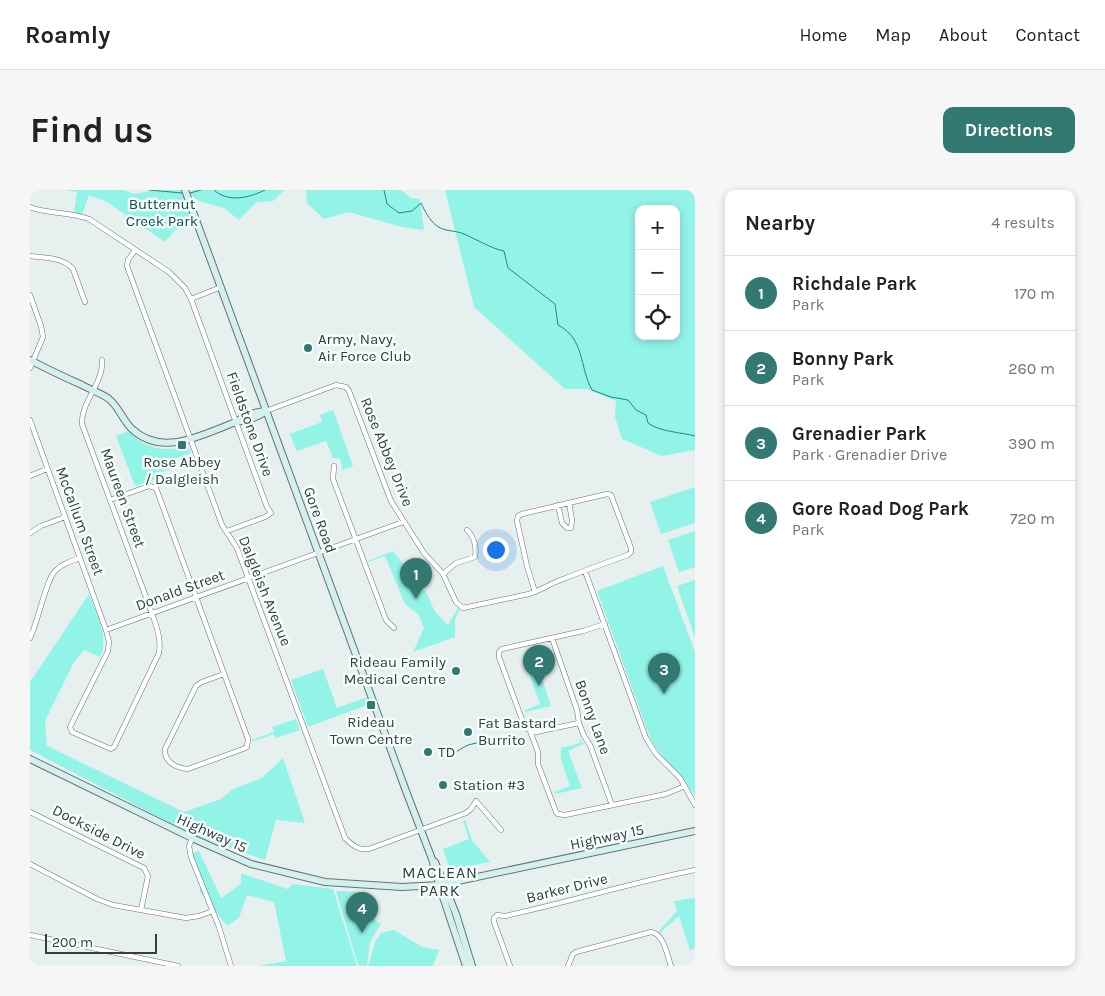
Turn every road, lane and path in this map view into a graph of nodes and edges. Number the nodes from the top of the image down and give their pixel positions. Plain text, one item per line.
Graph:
1 (185, 190) edge
2 (31, 209) edge
3 (136, 250) junction
4 (30, 256) edge
5 (221, 287) junction
6 (30, 295) edge
7 (191, 299) junction
8 (85, 302) dead end
9 (102, 360) dead end
10 (31, 363) edge
11 (93, 391) junction
12 (266, 411) junction
13 (30, 420) edge
14 (236, 422) junction
15 (190, 438) junction
16 (334, 466) dead end
17 (48, 469) junction
18 (30, 476) edge
19 (110, 500) junction
20 (568, 503) junction
21 (558, 505) junction
22 (65, 517) junction
23 (403, 522) junction
24 (467, 530) dead end
25 (227, 531) junction
26 (30, 533) edge
27 (356, 541) junction
28 (320, 554) junction
29 (80, 558) junction
30 (585, 572) junction
31 (443, 574) junction
32 (249, 578) junction
33 (535, 592) junction
34 (196, 598) junction
35 (152, 614) junction
36 (605, 624) junction
37 (394, 628) dead end
38 (106, 630) junction
39 (30, 638) edge
40 (552, 638) junction
41 (224, 674) junction
42 (579, 723) junction
43 (531, 733) junction
44 (30, 759) edge
45 (685, 786) junction
46 (612, 805) junction
47 (695, 805) edge
48 (30, 812) edge
49 (421, 830) junction
50 (501, 830) dead end
51 (695, 831) edge
52 (192, 838) junction
53 (30, 864) edge
54 (695, 870) edge
55 (441, 882) junction
56 (140, 910) junction
57 (213, 911) junction
58 (30, 936) edge
59 (178, 966) edge
60 (231, 966) edge
61 (466, 966) edge
62 (472, 966) edge
63 (510, 966) edge
64 (568, 966) edge
65 (671, 966) edge

1 - 5 street, Gore Road
2 - 3 street, Fieldstone Drive
3 - 7 street, Fieldstone Drive
3 - 15 street, Dalgleish Avenue
4 - 8 street
5 - 7 street
5 - 12 street, Gore Road
6 - 10 street
7 - 14 street, Fieldstone Drive
9 - 11 street, Maureen Street
10 - 11 street, Rose Abbey Drive
11 - 15 street, Rose Abbey Drive
11 - 19 street, Maureen Street
12 - 14 street, Rose Abbey Drive
12 - 23 street, Rose Abbey Drive
12 - 28 street, Gore Road
13 - 17 street, McCallum Street
14 - 15 street, Rose Abbey Drive
14 - 25 street, Fieldstone Drive
15 - 25 street, Dalgleish Avenue
16 - 27 street
17 - 18 street
17 - 22 street, McCallum Street
19 - 34 street
19 - 35 street, Maureen Street
20 - 21 street
20 - 21 street
20 - 30 street
21 - 33 street
22 - 26 street
22 - 29 street, McCallum Street
23 - 27 street, Donald Street
23 - 31 street
24 - 31 street
25 - 32 street, Dalgleish Avenue
27 - 28 street, Donald Street
27 - 37 street
28 - 32 street, Donald Street
28 - 49 street, Gore Road
29 - 38 street, McCallum Street
29 - 39 street
30 - 33 street
30 - 36 street
31 - 33 street
32 - 34 street, Donald Street
32 - 49 street, Dalgleish Avenue
34 - 35 street, Donald Street
34 - 41 street
35 - 38 street, Donald Street
35 - 38 street, Maureen Street
36 - 40 street
36 - 45 street
40 - 42 street, Bonny Lane
40 - 43 street
41 - 41 street
42 - 43 street
42 - 46 street, Bonny Lane
43 - 46 street
44 - 52 street, Highway 15
45 - 46 street
45 - 47 street
48 - 56 street, Dockside Drive
49 - 50 street
49 - 55 street, Gore Road
51 - 55 street, Highway 15
52 - 55 street, Highway 15
52 - 57 street
53 - 56 street
54 - 63 street, Barker Drive
55 - 61 street, Gore Road
55 - 62 street, Gore Road
56 - 57 street
57 - 60 street
58 - 59 street
64 - 65 street

